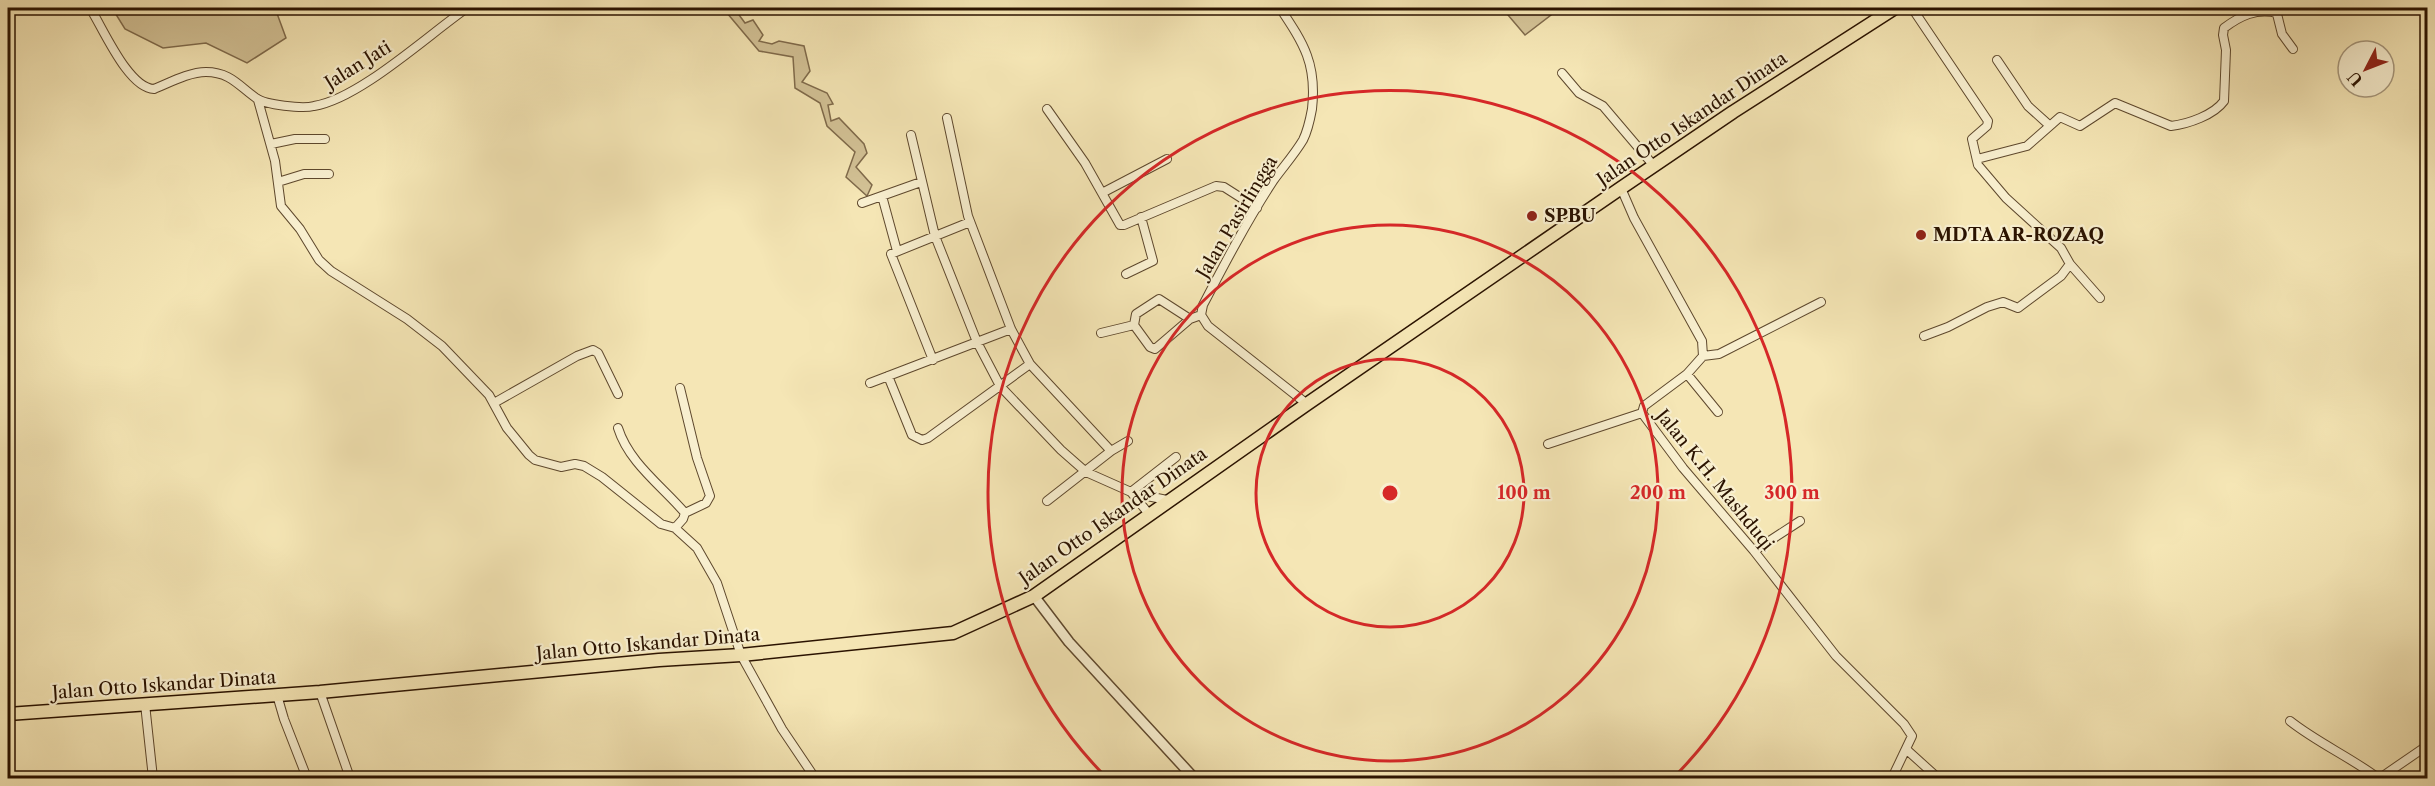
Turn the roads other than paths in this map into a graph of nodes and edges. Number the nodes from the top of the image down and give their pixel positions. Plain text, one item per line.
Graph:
1 (90, 8) edge
2 (466, 8) edge
3 (1281, 8) edge
4 (1895, 8) edge
5 (1912, 8) edge
6 (2276, 10) edge
7 (2293, 49) dead end
8 (1997, 60) dead end
9 (1562, 73) dead end
10 (258, 100) junction
11 (1047, 109) dead end
12 (947, 118) dead end
13 (2049, 125) junction
14 (911, 135) dead end
15 (325, 139) dead end
16 (271, 144) junction
17 (1167, 159) dead end
18 (1977, 159) junction
19 (1654, 166) junction
20 (329, 174) dead end
21 (278, 182) junction
22 (921, 182) junction
23 (1621, 188) junction
24 (1102, 193) junction
25 (882, 196) junction
26 (862, 203) dead end
27 (1257, 208) junction
28 (1141, 217) junction
29 (970, 222) junction
30 (935, 236) junction
31 (897, 251) junction
32 (2070, 264) junction
33 (1126, 274) dead end
34 (2100, 298) dead end
35 (1821, 302) dead end
36 (1201, 315) junction
37 (1190, 319) junction
38 (1134, 325) junction
39 (1011, 329) junction
40 (1101, 333) dead end
41 (1924, 336) dead end
42 (977, 342) junction
43 (1703, 356) junction
44 (933, 360) junction
45 (1030, 364) junction
46 (1687, 374) junction
47 (888, 376) junction
48 (870, 383) dead end
49 (1000, 386) junction
50 (680, 388) dead end
51 (618, 394) dead end
52 (494, 403) junction
53 (1307, 404) junction
54 (1718, 412) dead end
55 (1642, 413) junction
56 (618, 428) dead end
57 (1128, 441) dead end
58 (1548, 444) dead end
59 (1111, 452) junction
60 (1176, 458) dead end
61 (1086, 472) junction
62 (1132, 492) junction
63 (1167, 500) junction
64 (1047, 501) dead end
65 (685, 513) junction
66 (1149, 514) junction
67 (1800, 521) dead end
68 (675, 528) junction
69 (1754, 551) junction
70 (1034, 596) junction
71 (741, 656) junction
72 (320, 692) junction
73 (277, 695) junction
74 (145, 704) junction
75 (8, 714) edge
76 (2290, 721) dead end
77 (2427, 746) edge
78 (1907, 750) junction
79 (153, 778) edge
80 (307, 778) edge
81 (350, 778) edge
82 (815, 778) edge
83 (1194, 778) edge
84 (1892, 778) edge
85 (1938, 778) edge
86 (2379, 778) edge

1 - 10 street, Jalan Jati
2 - 10 street, Jalan Jati
3 - 27 street, Jalan Pasirlingga
4 - 19 main road, Jalan Otto Iskandar Dinata
5 - 18 street
6 - 7 street
6 - 13 street
8 - 13 street
9 - 19 street
10 - 16 street
11 - 24 street
12 - 29 street
13 - 18 street
14 - 22 street
15 - 16 street
16 - 21 street
17 - 24 street
18 - 32 street
19 - 23 main road, Jalan Otto Iskandar Dinata
20 - 21 street
21 - 52 street
22 - 25 street
22 - 30 street
23 - 43 street
23 - 53 main road, Jalan Otto Iskandar Dinata
24 - 28 street
25 - 26 street
25 - 31 street
27 - 28 street
27 - 36 street, Jalan Pasirlingga
28 - 33 street
29 - 30 street
29 - 39 street
30 - 31 street
30 - 42 street
31 - 44 street
32 - 34 street
32 - 41 street
35 - 43 street
36 - 37 street
36 - 53 street
37 - 38 street
37 - 38 street
38 - 40 street
39 - 42 street
39 - 45 street
42 - 44 street
42 - 49 street
43 - 46 street, Jalan K.H. Mashduqi
44 - 47 street
45 - 49 street
45 - 59 street
46 - 54 street
46 - 55 street, Jalan K.H. Mashduqi
47 - 48 street
47 - 49 street
49 - 61 street
50 - 65 street
51 - 52 street
52 - 68 street
53 - 63 main road, Jalan Otto Iskandar Dinata
55 - 58 street
55 - 69 street, Jalan K.H. Mashduqi
56 - 65 street
57 - 59 street
59 - 61 street
60 - 62 street
61 - 62 street
61 - 64 street
62 - 63 street
62 - 66 street
63 - 66 main road, Jalan Otto Iskandar Dinata
65 - 68 street
66 - 70 main road, Jalan Otto Iskandar Dinata
67 - 69 street
68 - 71 street
69 - 78 street, Jalan K.H. Mashduqi
70 - 71 main road, Jalan Otto Iskandar Dinata
70 - 83 street
71 - 72 main road, Jalan Otto Iskandar Dinata
71 - 82 street
72 - 73 main road, Jalan Otto Iskandar Dinata
72 - 81 street
73 - 74 main road, Jalan Otto Iskandar Dinata
73 - 80 street
74 - 75 main road, Jalan Otto Iskandar Dinata
74 - 79 street
76 - 86 street
77 - 86 street
78 - 84 street
78 - 85 street

